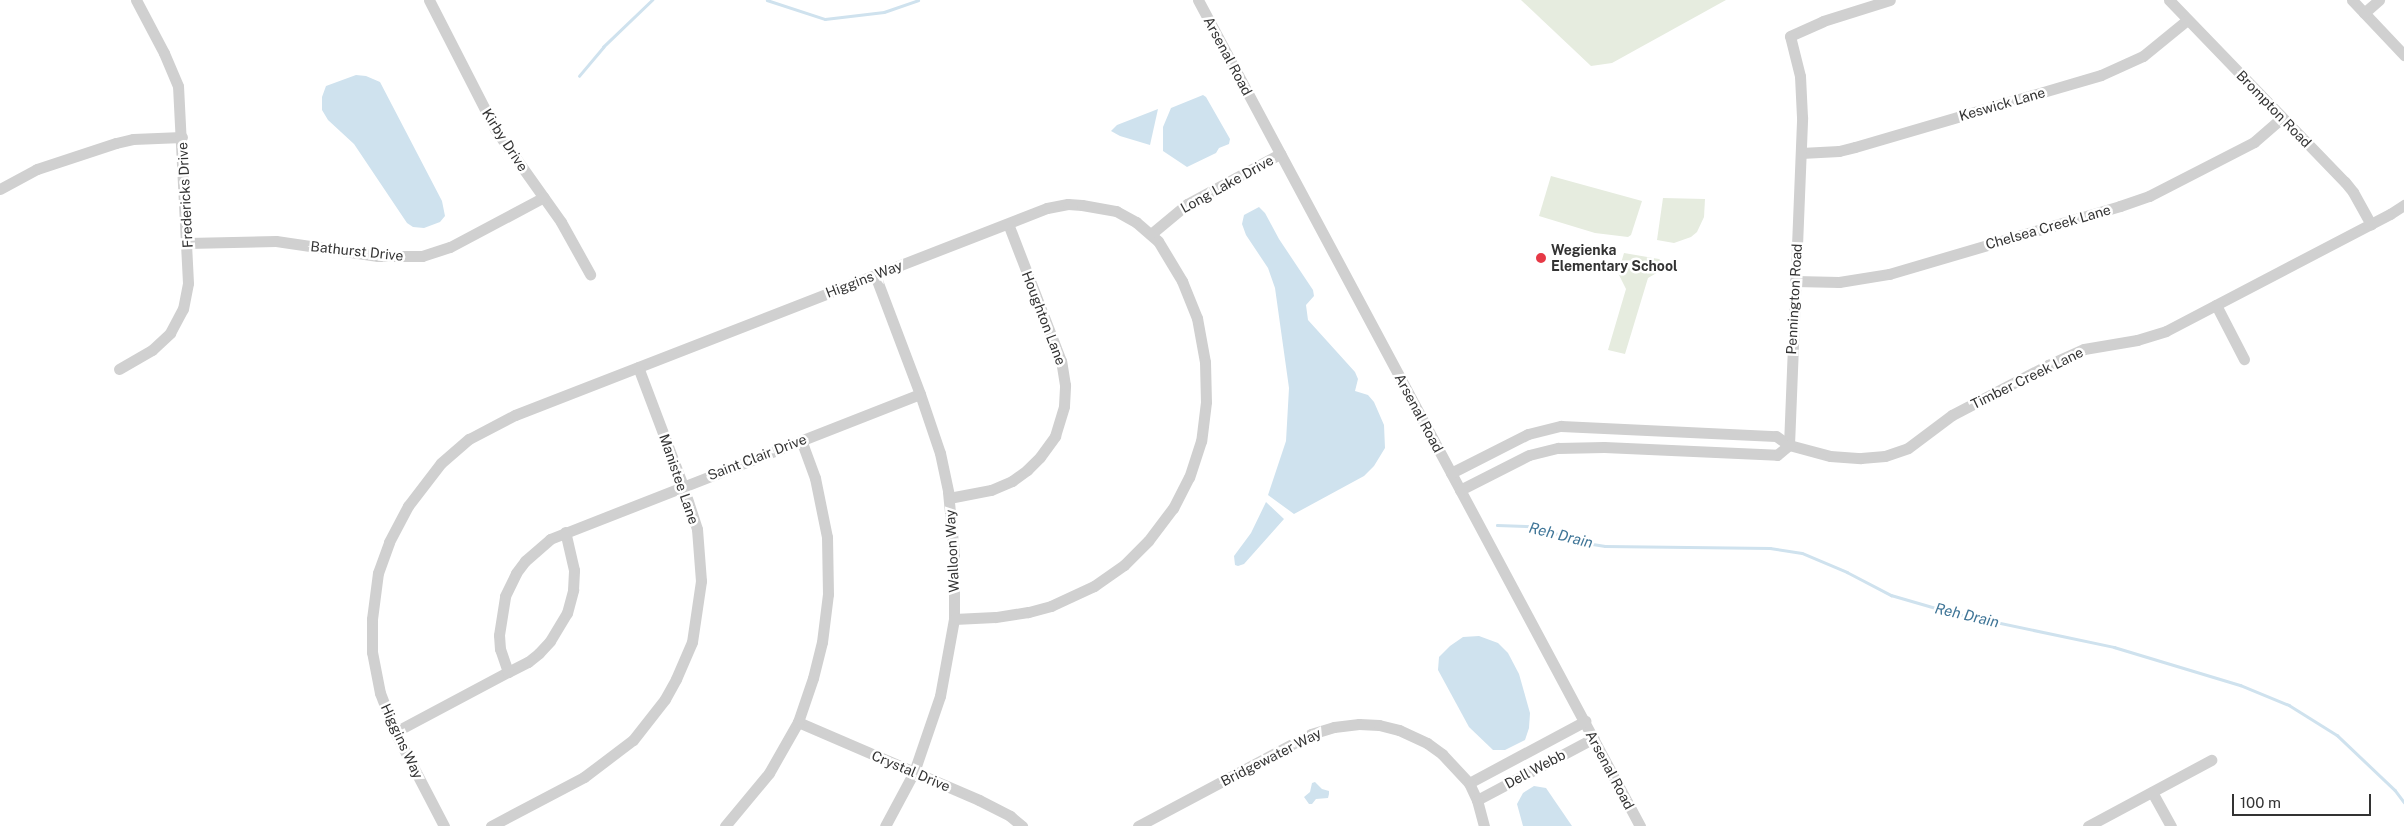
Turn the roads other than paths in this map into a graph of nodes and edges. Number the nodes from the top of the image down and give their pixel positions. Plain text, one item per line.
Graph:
1 (136, 0) edge
2 (429, 0) edge
3 (1198, 0) edge
4 (1890, 0) edge
5 (2168, 0) edge
6 (2352, 0) edge
7 (2379, 0) edge
8 (2364, 13) junction
9 (2187, 20) junction
10 (2404, 55) edge
11 (2282, 118) junction
12 (182, 136) junction
13 (1801, 153) junction
14 (1280, 154) junction
15 (0, 189) edge
16 (544, 197) junction
17 (2404, 204) edge
18 (1008, 224) junction
19 (2371, 224) junction
20 (1151, 234) junction
21 (187, 243) junction
22 (590, 274) dead end
23 (875, 275) junction
24 (1795, 281) junction
25 (2216, 304) junction
26 (2244, 359) dead end
27 (638, 367) junction
28 (119, 369) dead end
29 (920, 394) junction
30 (1606, 428) junction
31 (1697, 432) junction
32 (801, 440) junction
33 (1789, 445) junction
34 (1604, 447) junction
35 (1696, 452) junction
36 (1451, 473) junction
37 (684, 486) junction
38 (1460, 490) junction
39 (949, 498) junction
40 (565, 532) junction
41 (954, 619) junction
42 (508, 672) junction
43 (798, 722) junction
44 (1585, 722) junction
45 (395, 732) junction
46 (1594, 738) junction
47 (2211, 760) dead end
48 (914, 772) junction
49 (1469, 783) junction
50 (2152, 792) junction
51 (1477, 800) junction
52 (444, 826) edge
53 (491, 826) edge
54 (725, 826) edge
55 (884, 826) edge
56 (1022, 826) edge
57 (1138, 826) edge
58 (1484, 826) edge
59 (1640, 826) edge
60 (2088, 826) edge
61 (2171, 826) edge

1 - 12 street, Fredericks Drive
2 - 16 street, Kirby Drive
3 - 14 street, Arsenal Road
4 - 13 street, Pennington Road
5 - 9 street, Brompton Road
6 - 8 street
7 - 8 street
8 - 10 street
9 - 11 street, Brompton Road
9 - 13 street, Keswick Lane
11 - 19 street, Brompton Road
11 - 24 street, Chelsea Creek Lane
12 - 15 street
12 - 21 street, Fredericks Drive
13 - 24 street, Pennington Road
14 - 20 street, Long Lake Drive
14 - 36 street, Arsenal Road
16 - 21 street, Bathurst Drive
16 - 22 street, Kirby Drive
17 - 19 street, Timber Creek Lane
18 - 20 street, Higgins Way
18 - 23 street, Higgins Way
18 - 39 street, Houghton Lane
19 - 25 street, Timber Creek Lane
20 - 41 street, Higgins Way
21 - 28 street, Fredericks Drive
23 - 27 street, Higgins Way
23 - 29 street, Walloon Way
24 - 33 street, Pennington Road
25 - 26 street
25 - 33 street, Timber Creek Lane
27 - 37 street, Manistee Lane
27 - 45 street, Higgins Way
29 - 32 street, Saint Clair Drive
29 - 39 street, Walloon Way
30 - 31 street, Timber Creek Lane
30 - 34 street
30 - 36 street, Timber Creek Lane
31 - 33 street, Timber Creek Lane
31 - 35 street
32 - 37 street, Saint Clair Drive
32 - 43 street
33 - 35 street
34 - 35 street
34 - 38 street
36 - 38 street, Arsenal Road
37 - 40 street, Saint Clair Drive
37 - 53 street, Manistee Lane
38 - 44 street, Arsenal Road
39 - 41 street, Walloon Way
40 - 42 street
40 - 42 street, Saint Clair Drive
41 - 48 street, Walloon Way
42 - 45 street
43 - 48 street, Crystal Drive
43 - 54 street
44 - 46 street, Arsenal Road
44 - 49 street, Dell Webb
45 - 52 street, Higgins Way
46 - 51 street, Dell Webb
46 - 59 street, Arsenal Road
47 - 50 street
48 - 55 street, Walloon Way
48 - 56 street, Crystal Drive
49 - 51 street, Bridgewater Way
49 - 57 street, Bridgewater Way
50 - 60 street
50 - 61 street
51 - 58 street, Bridgewater Way

